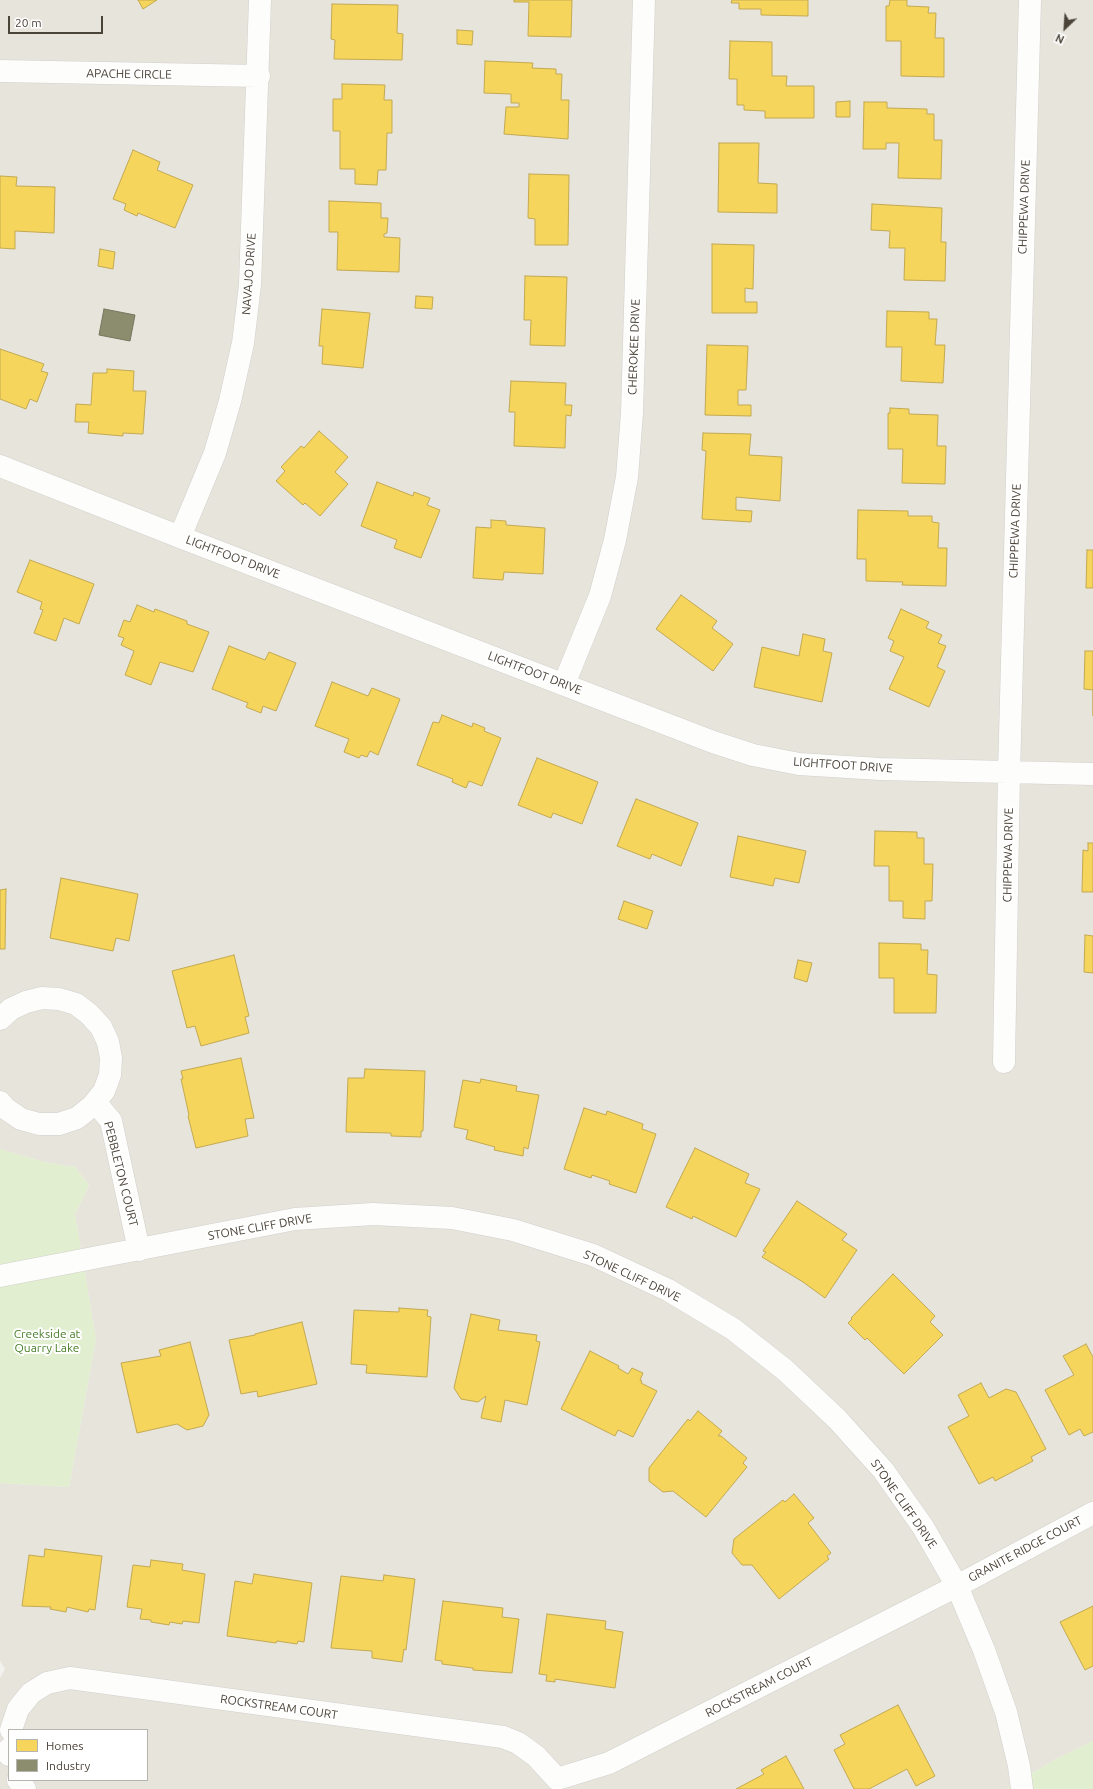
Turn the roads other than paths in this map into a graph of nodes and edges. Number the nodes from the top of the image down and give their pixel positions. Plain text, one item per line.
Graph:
1 (260, 0) edge
2 (644, 0) edge
3 (1030, 0) edge
4 (0, 71) edge
5 (259, 76) junction
6 (0, 466) edge
7 (180, 537) junction
8 (564, 684) junction
9 (1009, 773) junction
10 (1093, 774) edge
11 (0, 1019) edge
12 (1004, 1062) dead end
13 (0, 1102) edge
14 (96, 1102) junction
15 (140, 1250) junction
16 (0, 1276) edge
17 (1093, 1513) edge
18 (957, 1586) junction
19 (11, 1729) edge
20 (19, 1781) edge
21 (555, 1784) edge
22 (25, 1789) edge
23 (1022, 1789) edge

1 - 5 street, NAVAJO DRIVE
2 - 8 street, CHEROKEE DRIVE
3 - 9 street, CHIPPEWA DRIVE
4 - 5 street, APACHE CIRCLE
5 - 7 street, NAVAJO DRIVE
6 - 7 street, LIGHTFOOT DRIVE
7 - 8 street, LIGHTFOOT DRIVE
8 - 9 street, LIGHTFOOT DRIVE
9 - 10 street, LIGHTFOOT DRIVE
9 - 12 street, CHIPPEWA DRIVE
11 - 14 street
13 - 14 street
14 - 15 street, PEBBLETON COURT
15 - 16 street, STONE CLIFF DRIVE
15 - 18 street, STONE CLIFF DRIVE
17 - 18 street, GRANITE RIDGE COURT
18 - 21 street, ROCKSTREAM COURT
18 - 23 street, STONE CLIFF DRIVE
19 - 21 street, ROCKSTREAM COURT
20 - 22 street

